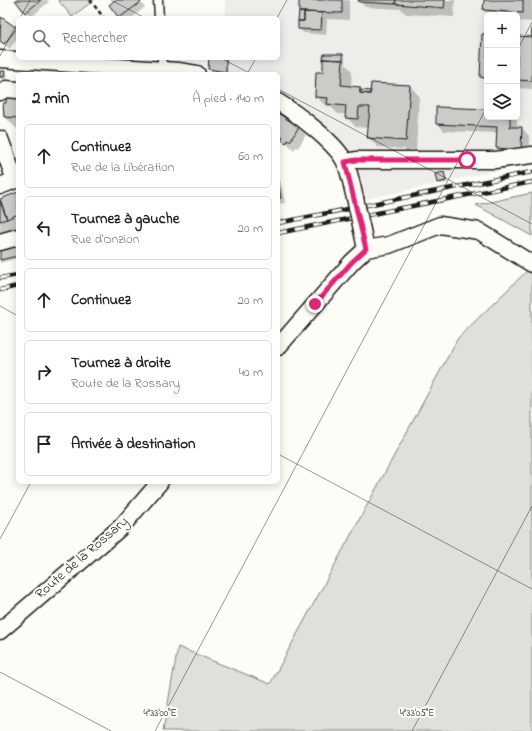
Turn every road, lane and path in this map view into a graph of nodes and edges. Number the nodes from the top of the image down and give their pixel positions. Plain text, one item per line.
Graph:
1 (90, 0) edge
2 (158, 0) edge
3 (102, 16) edge
4 (159, 16) edge
5 (0, 59) edge
6 (16, 59) edge
7 (39, 60) edge
8 (116, 62) edge
9 (162, 64) edge
10 (190, 72) edge
11 (16, 90) edge
12 (0, 92) edge
13 (280, 104) edge
14 (0, 139) edge
15 (532, 155) edge
16 (345, 162) junction
17 (16, 178) edge
18 (16, 180) edge
19 (0, 186) edge
20 (16, 238) edge
21 (0, 242) edge
22 (366, 249) junction
23 (532, 264) edge
24 (280, 345) edge
25 (158, 484) edge
26 (0, 630) edge

1 - 3 path
2 - 4 lane
5 - 6 street
7 - 8 street
8 - 9 street
9 - 10 street
11 - 12 street
13 - 16 street
14 - 17 street
15 - 16 street
16 - 22 street, bridge
18 - 19 street
20 - 21 street
22 - 23 street
22 - 24 street
25 - 26 street, Route de la Rossary

